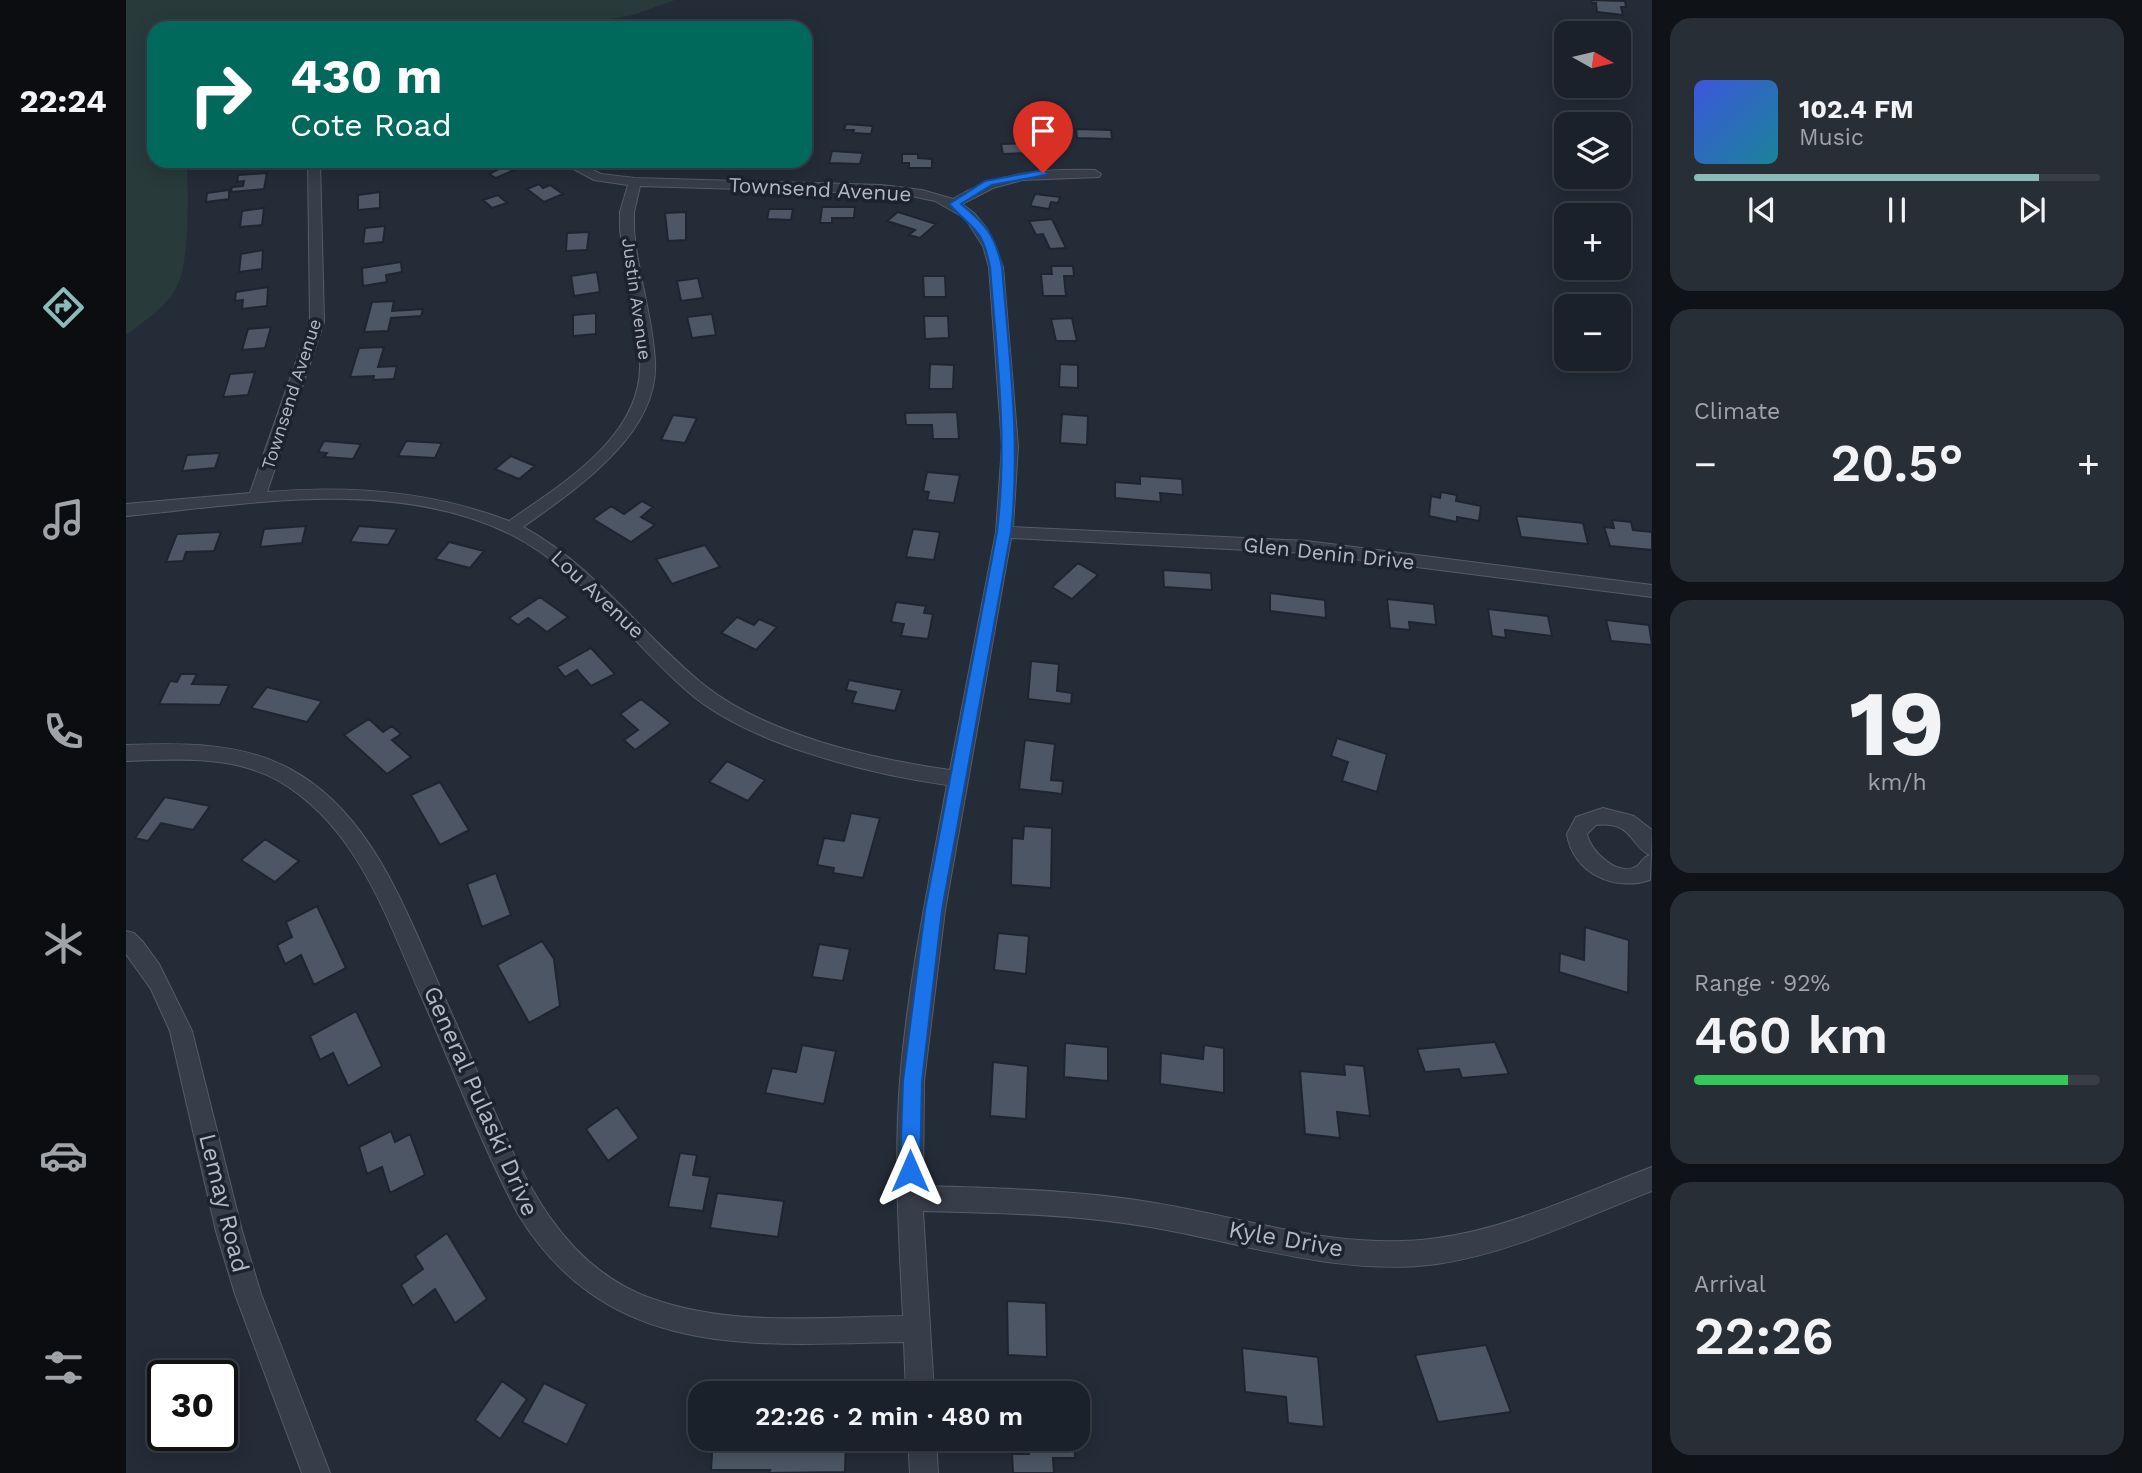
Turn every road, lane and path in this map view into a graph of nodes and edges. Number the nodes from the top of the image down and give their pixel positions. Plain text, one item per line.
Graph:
1 (314, 168) edge
2 (579, 168) edge
3 (1095, 174) dead end
4 (635, 182) junction
5 (954, 204) junction
6 (256, 499) junction
7 (126, 510) edge
8 (511, 528) junction
9 (1004, 532) junction
10 (1652, 591) edge
11 (126, 754) edge
12 (958, 779) junction
13 (1652, 847) edge
14 (1649, 873) edge
15 (126, 940) edge
16 (1652, 1179) edge
17 (910, 1198) junction
18 (916, 1329) junction
19 (919, 1381) edge
20 (923, 1451) edge
21 (316, 1473) edge
22 (924, 1473) edge

1 - 6 street, Townsend Avenue
2 - 4 street, Townsend Avenue
3 - 5 street
4 - 5 street, Townsend Avenue
4 - 8 street, Justin Avenue
5 - 9 street, Townsend Avenue
6 - 7 street, Lou Avenue
6 - 8 street, Lou Avenue
8 - 12 street, Lou Avenue
9 - 10 street, Glen Denin Drive
9 - 12 street, Townsend Avenue
11 - 18 street, General Pulaski Drive
12 - 17 street, Townsend Avenue
13 - 14 street
15 - 21 street, Lemay Road
16 - 17 street, Kyle Drive
17 - 18 street, Townsend Avenue
18 - 19 street, Townsend Avenue
20 - 22 street

